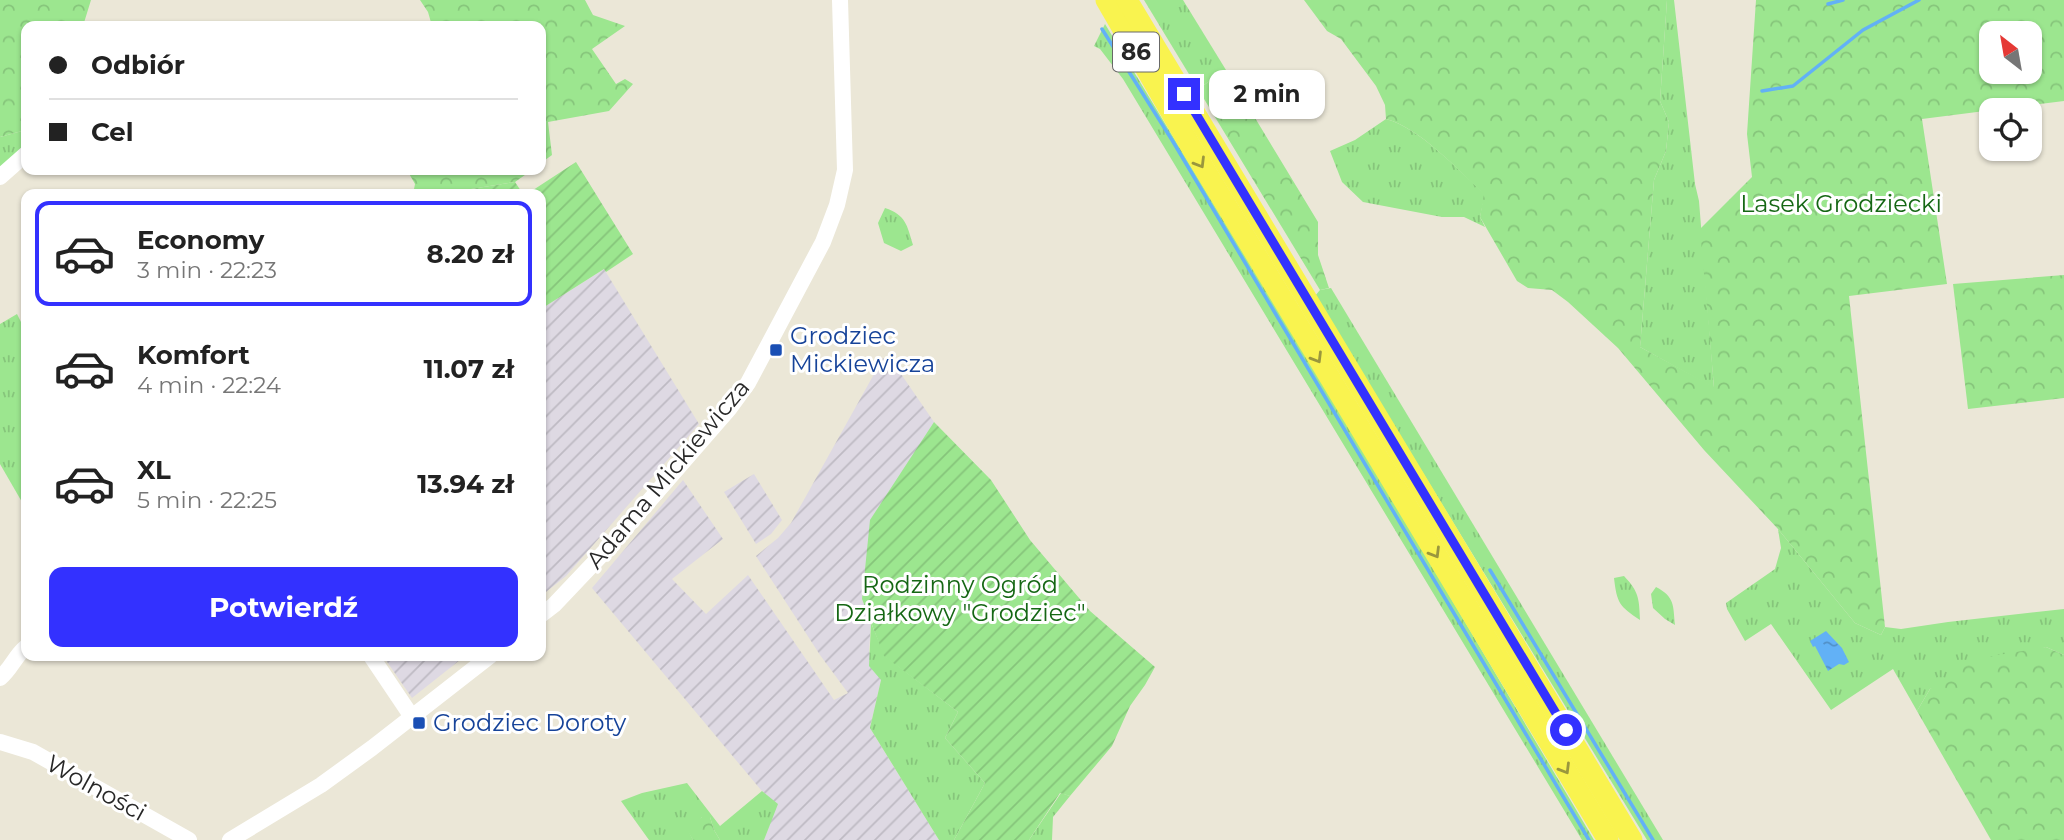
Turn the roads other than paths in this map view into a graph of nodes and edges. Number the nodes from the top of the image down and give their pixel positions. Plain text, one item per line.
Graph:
1 (840, 0) edge
2 (1106, 0) edge
3 (1127, 0) edge
4 (21, 158) edge
5 (0, 177) edge
6 (546, 611) edge
7 (21, 651) edge
8 (373, 661) edge
9 (484, 661) edge
10 (0, 678) edge
11 (412, 717) junction
12 (0, 742) edge
13 (189, 840) edge
14 (230, 840) edge
15 (1608, 840) edge
16 (1632, 840) edge

1 - 6 street, Adama Mickiewicza
2 -> 15 main road, 86
3 - 16 main road, 86
4 - 5 street
7 - 10 street
8 - 11 street
9 - 11 street
11 - 14 street
12 - 13 street, Wolności

